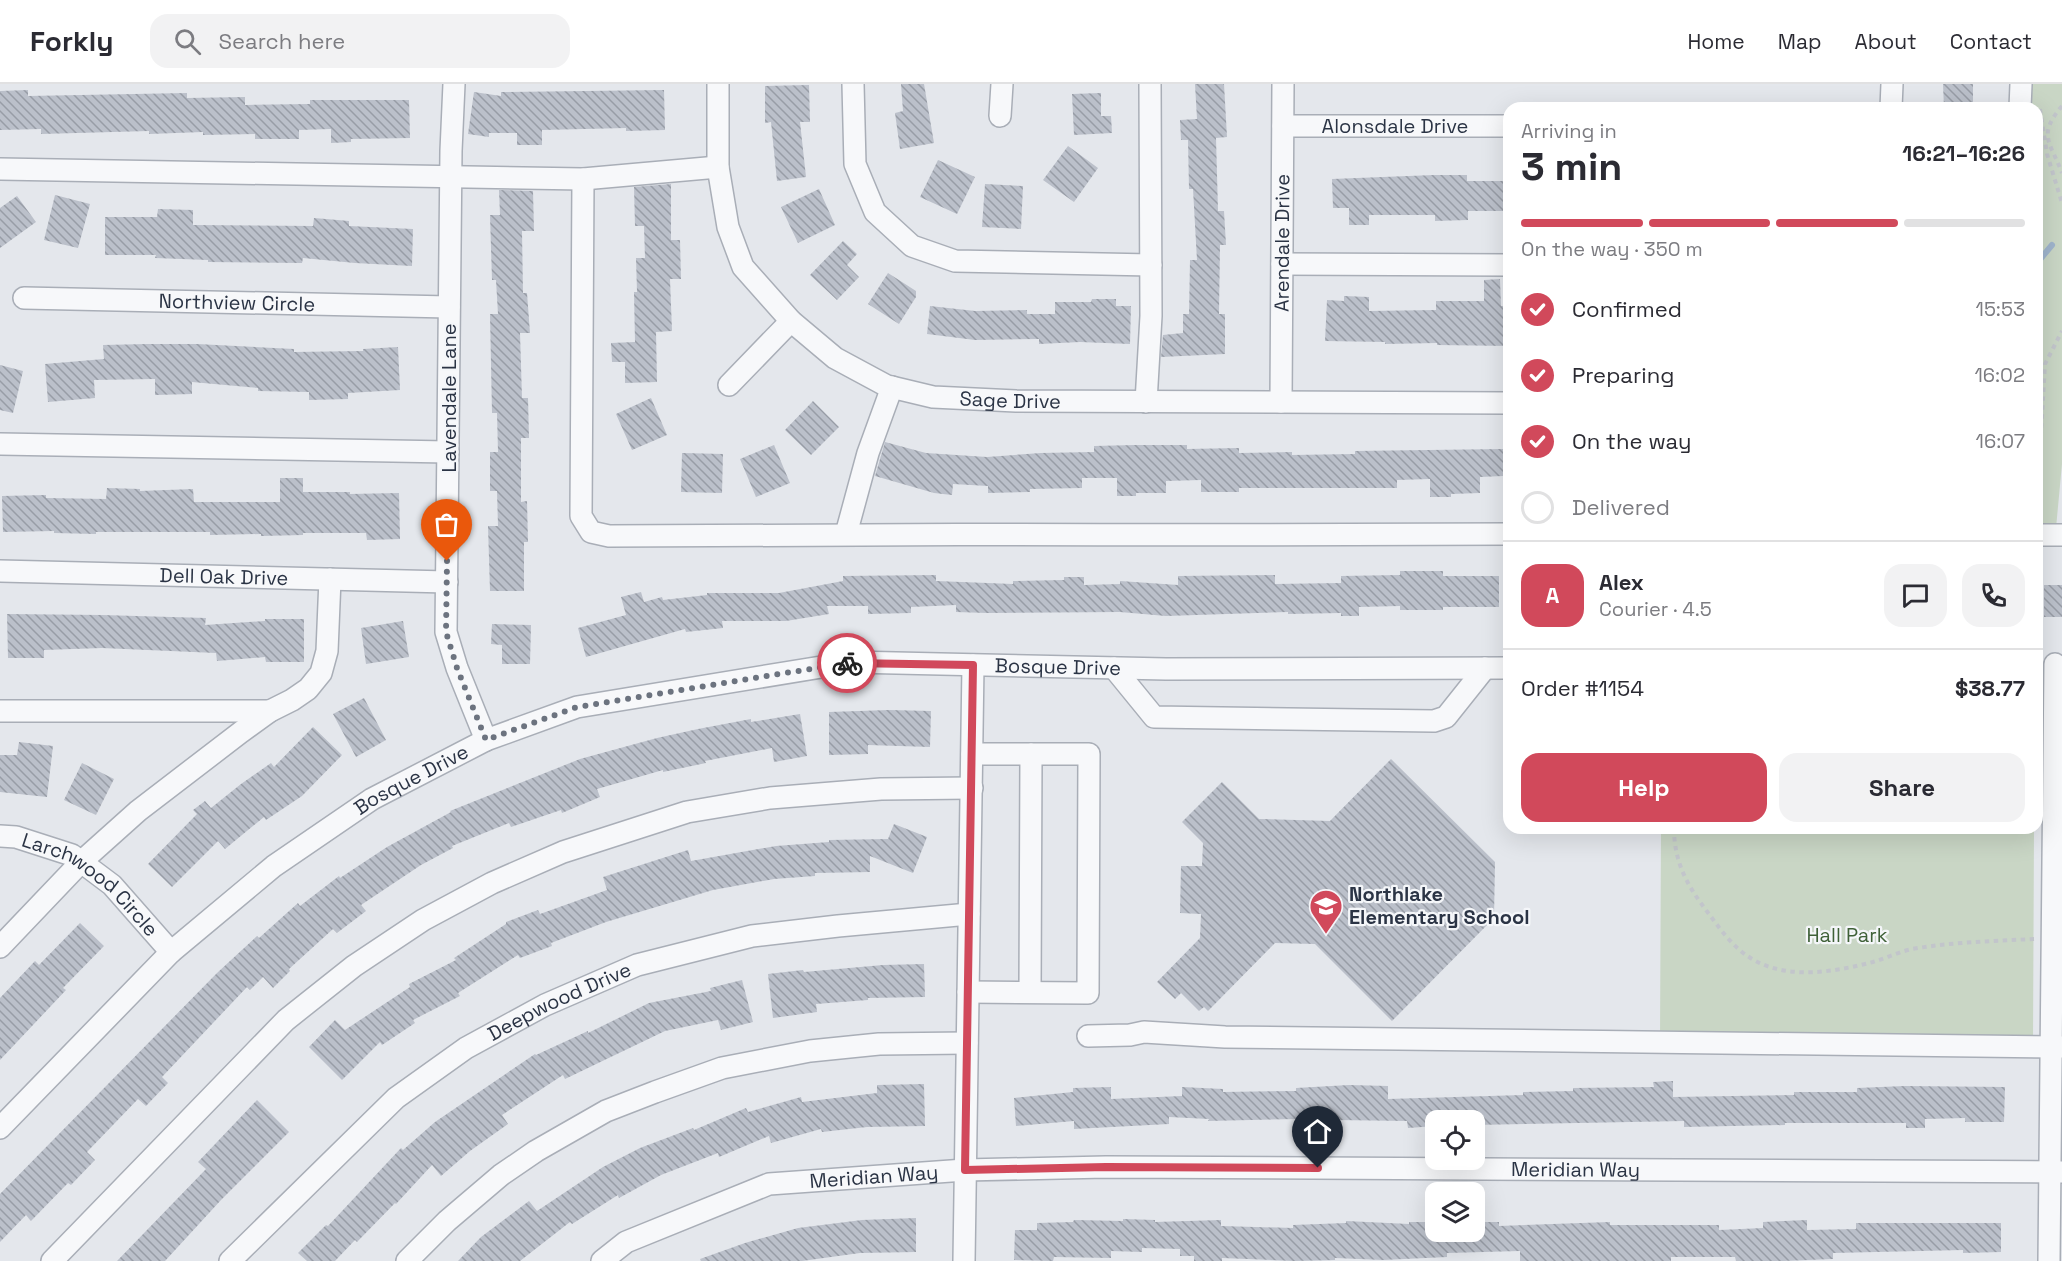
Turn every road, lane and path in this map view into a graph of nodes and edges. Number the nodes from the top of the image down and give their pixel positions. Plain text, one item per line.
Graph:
1 (454, 84) edge
2 (718, 84) edge
3 (853, 84) edge
4 (1002, 84) edge
5 (1150, 84) edge
6 (1283, 84) edge
7 (1892, 84) edge
8 (2021, 84) edge
9 (2039, 98) dead end
10 (1891, 102) edge
11 (2020, 102) edge
12 (2040, 102) edge
13 (2062, 106) edge
14 (1000, 116) dead end
15 (1283, 126) junction
16 (1503, 126) edge
17 (2043, 126) edge
18 (718, 167) junction
19 (0, 169) edge
20 (2062, 173) edge
21 (451, 175) junction
22 (583, 179) junction
23 (2062, 203) edge
24 (1282, 264) junction
25 (1151, 265) junction
26 (1503, 265) edge
27 (24, 298) dead end
28 (449, 307) junction
29 (791, 321) junction
30 (2062, 332) edge
31 (729, 385) dead end
32 (892, 387) junction
33 (2043, 399) edge
34 (1146, 402) junction
35 (1281, 402) junction
36 (1503, 403) edge
37 (0, 444) edge
38 (448, 452) junction
39 (846, 534) junction
40 (1503, 534) edge
41 (2043, 535) edge
42 (2062, 535) edge
43 (0, 571) edge
44 (330, 579) junction
45 (447, 582) junction
46 (2051, 664) edge
47 (973, 665) junction
48 (1114, 668) junction
49 (1485, 668) junction
50 (1503, 668) edge
51 (0, 711) edge
52 (270, 711) junction
53 (486, 740) junction
54 (972, 754) junction
55 (1031, 754) junction
56 (972, 788) junction
57 (2058, 791) edge
58 (1674, 834) edge
59 (0, 836) edge
60 (81, 862) junction
61 (969, 914) junction
62 (2058, 916) edge
63 (2053, 938) junction
64 (0, 947) edge
65 (171, 952) junction
66 (968, 992) junction
67 (1030, 992) junction
68 (1088, 1036) dead end
69 (967, 1043) junction
70 (2057, 1047) edge
71 (0, 1128) edge
72 (965, 1170) junction
73 (2056, 1172) edge
74 (51, 1261) edge
75 (230, 1261) edge
76 (407, 1261) edge
77 (602, 1261) edge
78 (964, 1261) edge
79 (2049, 1261) edge

1 - 21 street, Lavendale Lane
2 - 18 street, Sage Drive
3 - 25 street
4 - 14 street
5 - 25 street
6 - 15 street, Arendale Drive
7 - 10 street
8 - 11 street
9 - 12 path
13 - 20 path
15 - 16 street, Alonsdale Drive
15 - 24 street, Arendale Drive
17 - 23 path
18 - 22 street
18 - 29 street, Sage Drive
19 - 21 street
21 - 22 street
21 - 28 street, Lavendale Lane
22 - 39 street
24 - 26 street
24 - 35 street, Arendale Drive
25 - 34 street
27 - 28 street, Northview Circle
28 - 38 street, Lavendale Lane
29 - 31 street
29 - 32 street, Sage Drive
30 - 33 path
32 - 34 street, Sage Drive
32 - 39 street
34 - 35 street, Sage Drive
35 - 36 street, Sage Drive
37 - 38 street
38 - 45 street, Lavendale Lane
39 - 40 street
41 - 42 street
43 - 44 street, Dell Oak Drive
44 - 45 street, Dell Oak Drive
44 - 52 street
45 - 53 street, Lavendale Lane
46 - 57 street
47 - 48 street, Bosque Drive
47 - 53 street, Bosque Drive
47 - 54 street
48 - 49 street, Bosque Drive
48 - 49 street
49 - 50 street, Bosque Drive
51 - 52 street
52 - 60 street
53 - 65 street, Bosque Drive
54 - 55 street
54 - 56 street
55 - 67 street
55 - 67 street
56 - 61 street
56 - 74 street
57 - 62 street
58 - 63 path
59 - 60 street, Larchwood Circle
60 - 64 street
60 - 65 street, Larchwood Circle
61 - 66 street
61 - 75 street, Deepwood Drive
62 - 63 street
63 - 70 street
65 - 71 street, Bosque Drive
66 - 67 street
66 - 69 street
68 - 70 street
69 - 72 street
69 - 76 street
70 - 73 street
72 - 73 street, Meridian Way
72 - 77 street, Meridian Way
72 - 78 street
73 - 79 street

